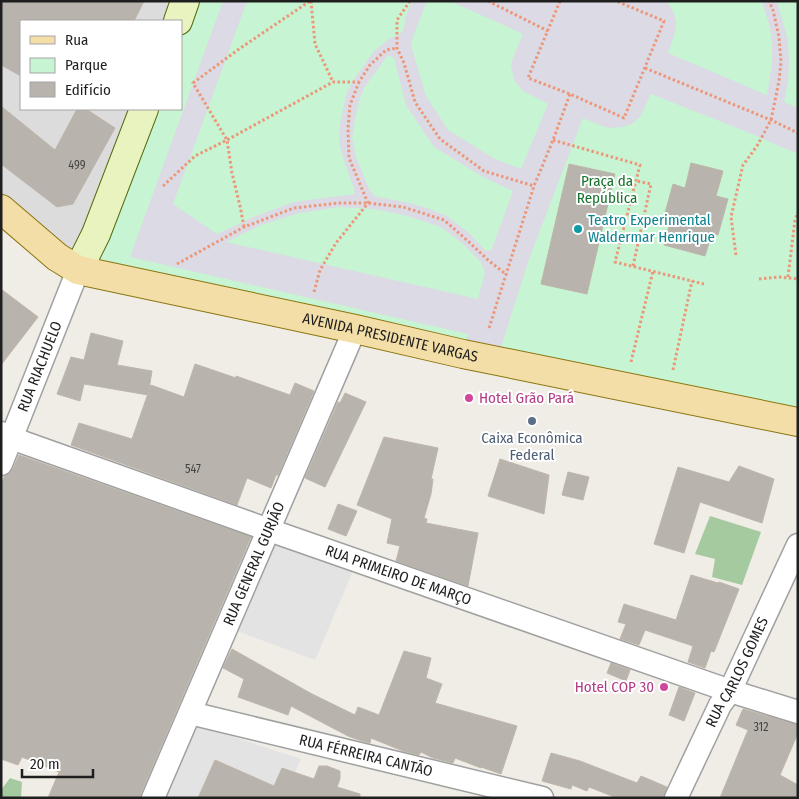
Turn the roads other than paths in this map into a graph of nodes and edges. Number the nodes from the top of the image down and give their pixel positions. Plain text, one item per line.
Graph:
1 (185, 1) edge
2 (178, 20) edge
3 (144, 110) edge
4 (1, 209) edge
5 (78, 270) junction
6 (355, 329) junction
7 (798, 422) edge
8 (6, 435) edge
9 (1, 464) edge
10 (269, 530) junction
11 (798, 545) edge
12 (730, 691) junction
13 (190, 712) junction
14 (798, 712) edge
15 (153, 798) edge
16 (542, 798) edge
17 (676, 798) edge

1 - 2 main road
3 - 5 main road
4 - 5 main road, AVENIDA PRESIDENTE VARGAS
5 - 6 main road, AVENIDA PRESIDENTE VARGAS
5 - 8 street, RUA RIACHUELO
6 - 7 main road, AVENIDA PRESIDENTE VARGAS
6 - 10 street, RUA GENERAL GURJÃO
8 - 9 street, RUA RIACHUELO
8 - 10 street, RUA PRIMEIRO DE MARÇO
10 - 12 street, RUA PRIMEIRO DE MARÇO
10 - 13 street, RUA GENERAL GURJÃO
11 - 12 street, RUA CARLOS GOMES
12 - 14 street, RUA PRIMEIRO DE MARÇO
12 - 17 street, RUA CARLOS GOMES
13 - 15 street, RUA GENERAL GURJÃO
13 - 16 street, RUA FÉRREIRA CANTÃO

